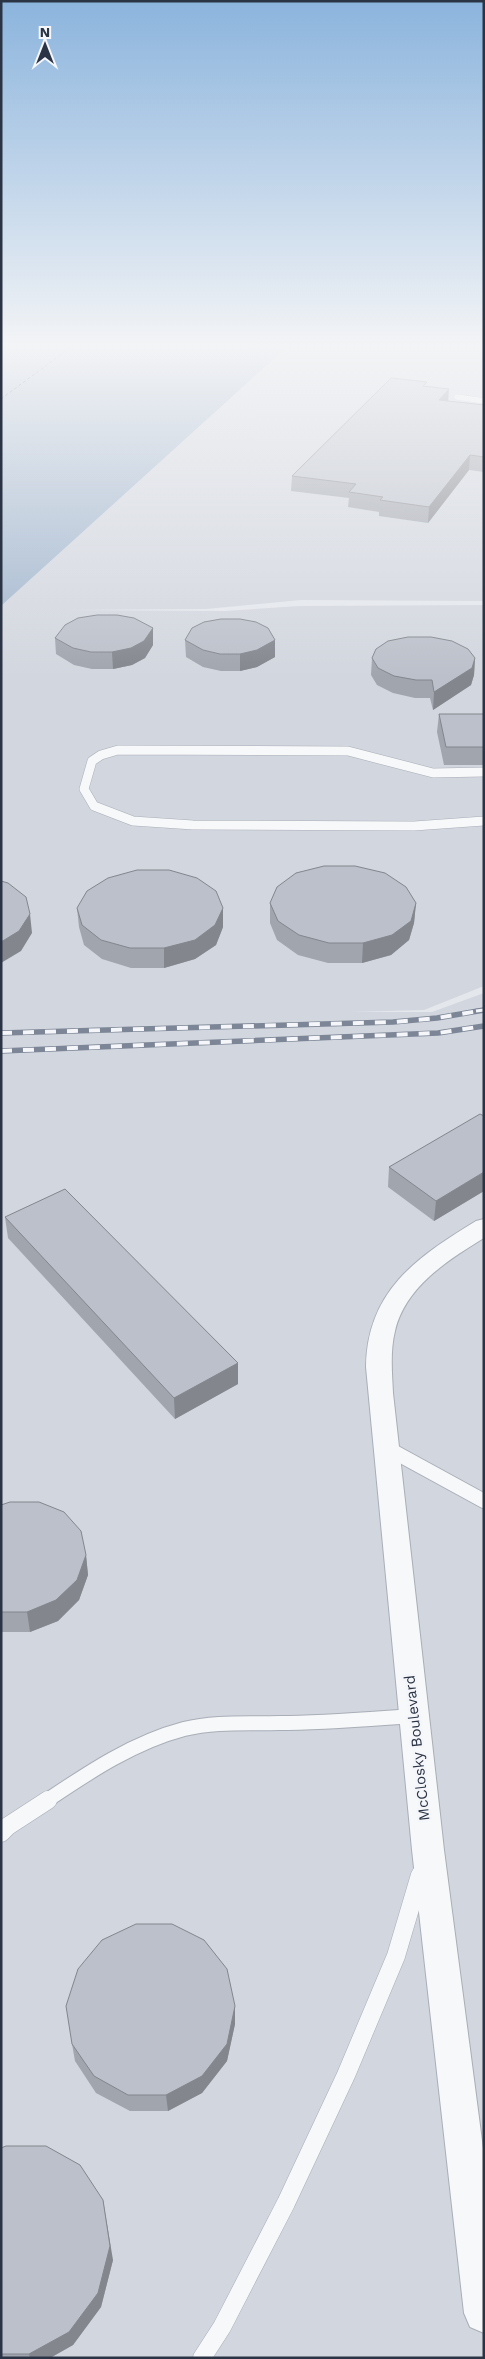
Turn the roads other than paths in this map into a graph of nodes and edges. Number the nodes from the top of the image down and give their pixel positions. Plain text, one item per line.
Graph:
1 (484, 772) edge
2 (484, 821) edge
3 (484, 1227) edge
4 (385, 1447) junction
5 (484, 1501) edge
6 (413, 1716) junction
7 (4, 1830) edge
8 (428, 1850) junction
9 (484, 2313) edge
10 (202, 2358) edge

1 - 2 lane
3 - 4 street, McClosky Boulevard
4 - 5 lane
4 - 6 street, McClosky Boulevard
6 - 7 lane
6 - 8 street, McClosky Boulevard
8 - 9 street, McClosky Boulevard
8 - 10 lane

